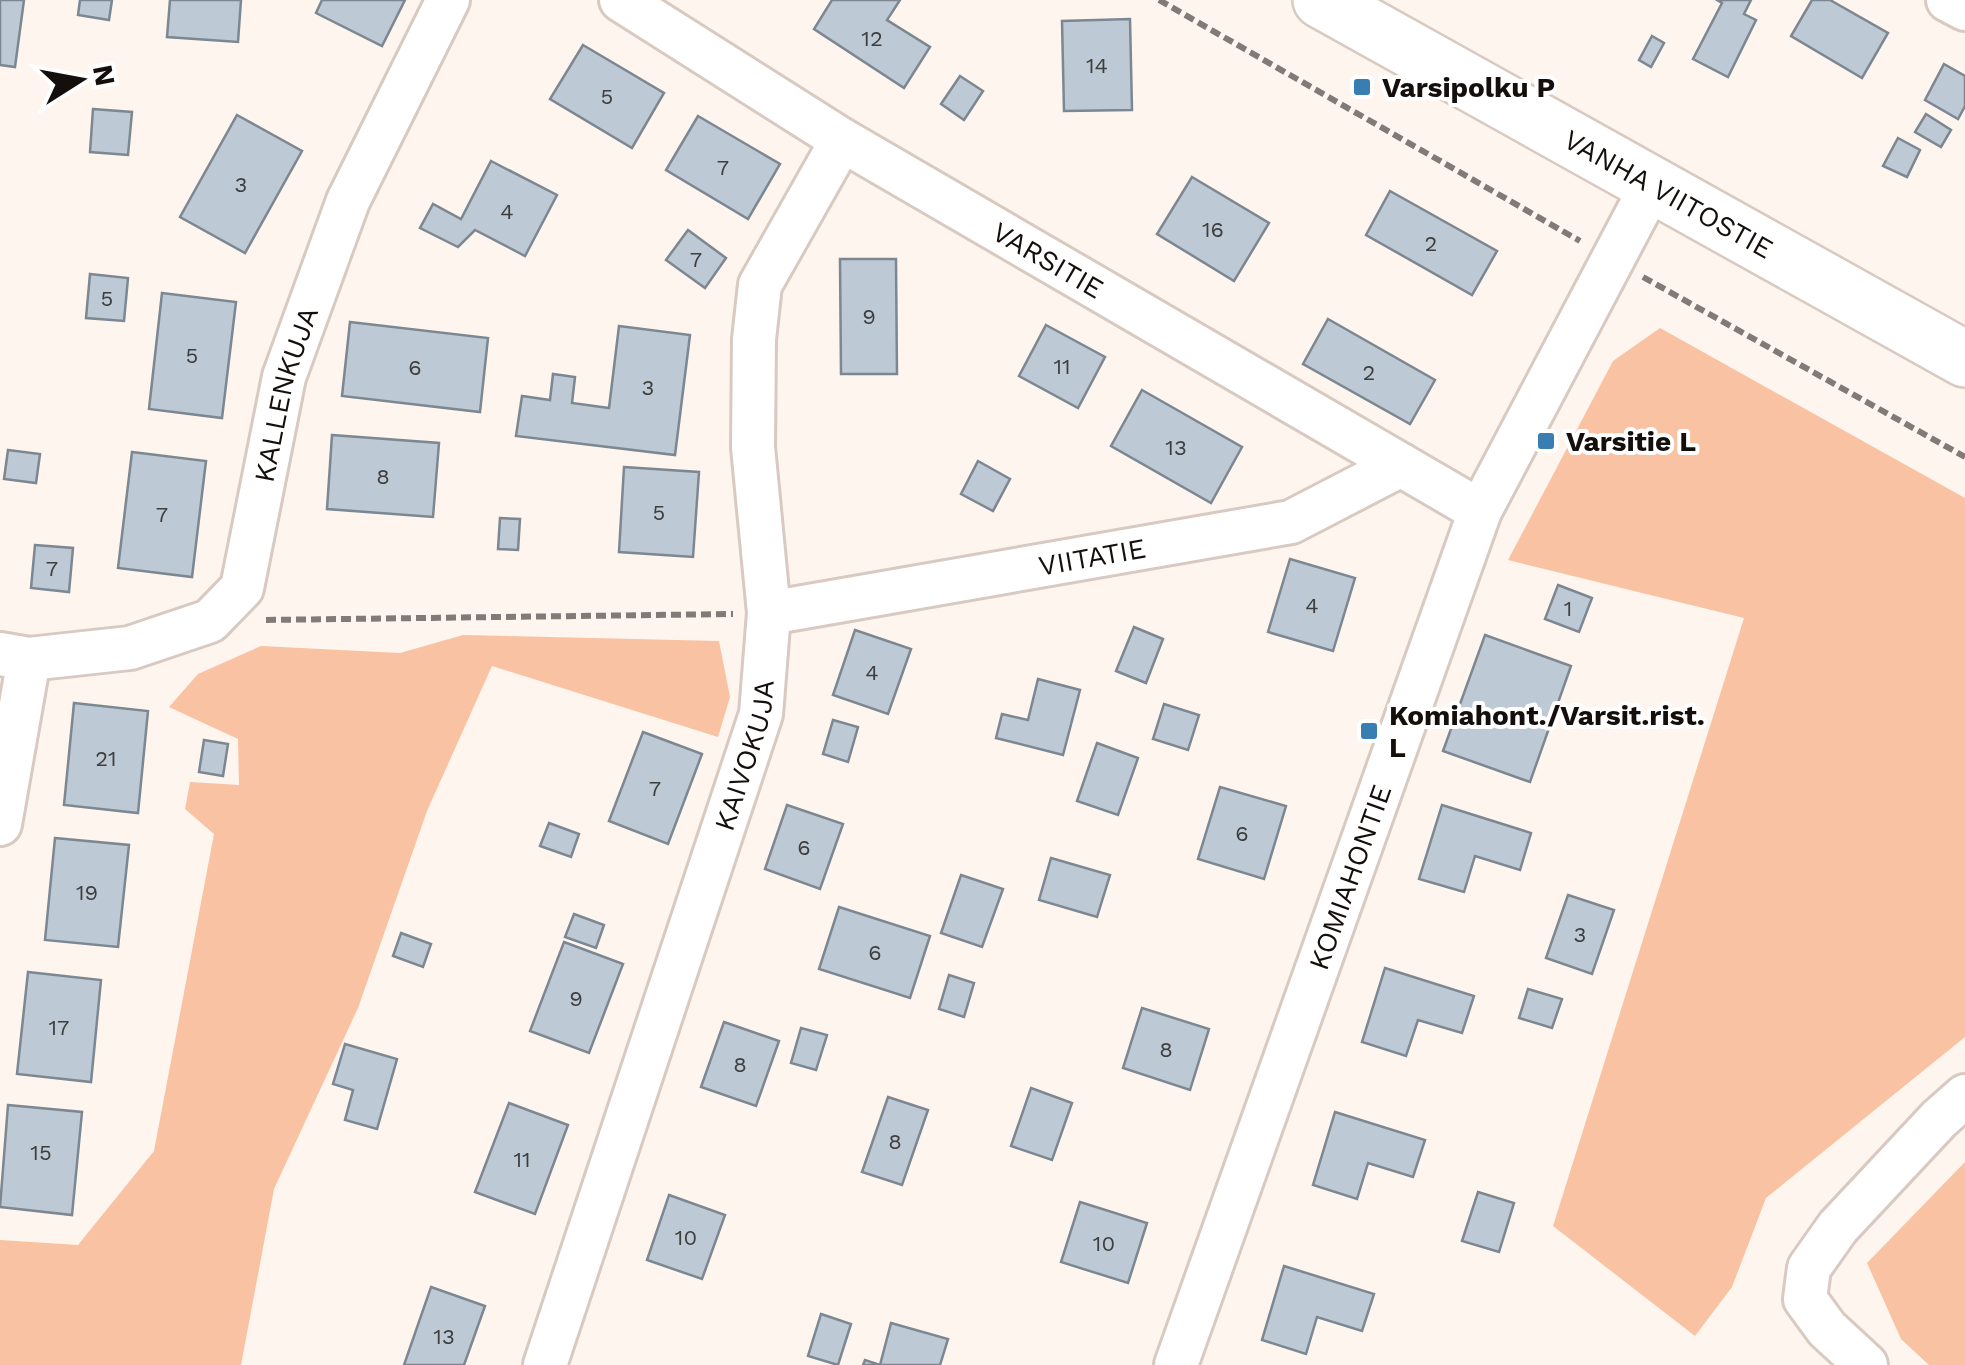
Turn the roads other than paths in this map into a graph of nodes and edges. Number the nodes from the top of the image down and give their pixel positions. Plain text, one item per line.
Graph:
1 (448, 0) edge
2 (622, 0) edge
3 (1321, 0) edge
4 (1948, 0) edge
5 (1965, 9) edge
6 (842, 140) junction
7 (1652, 185) junction
8 (1965, 359) edge
9 (1402, 465) junction
10 (1480, 511) junction
11 (768, 613) junction
12 (15, 656) edge
13 (0, 824) edge
14 (1965, 1096) edge
15 (545, 1365) edge
16 (1176, 1365) edge
17 (1866, 1365) edge

1 - 12 street, KALLENKUJA
2 - 6 street, VARSITIE
3 - 7 main road, VANHA VIITOSTIE
4 - 5 street
6 - 9 street, VARSITIE
6 - 11 street, KAIVOKUJA
7 - 8 main road, VANHA VIITOSTIE
7 - 10 street, KOMIAHONTIE
9 - 10 street, VARSITIE
9 - 11 street, VIITATIE
10 - 16 street, KOMIAHONTIE
11 - 15 street, KAIVOKUJA
12 - 13 street
14 - 17 street

